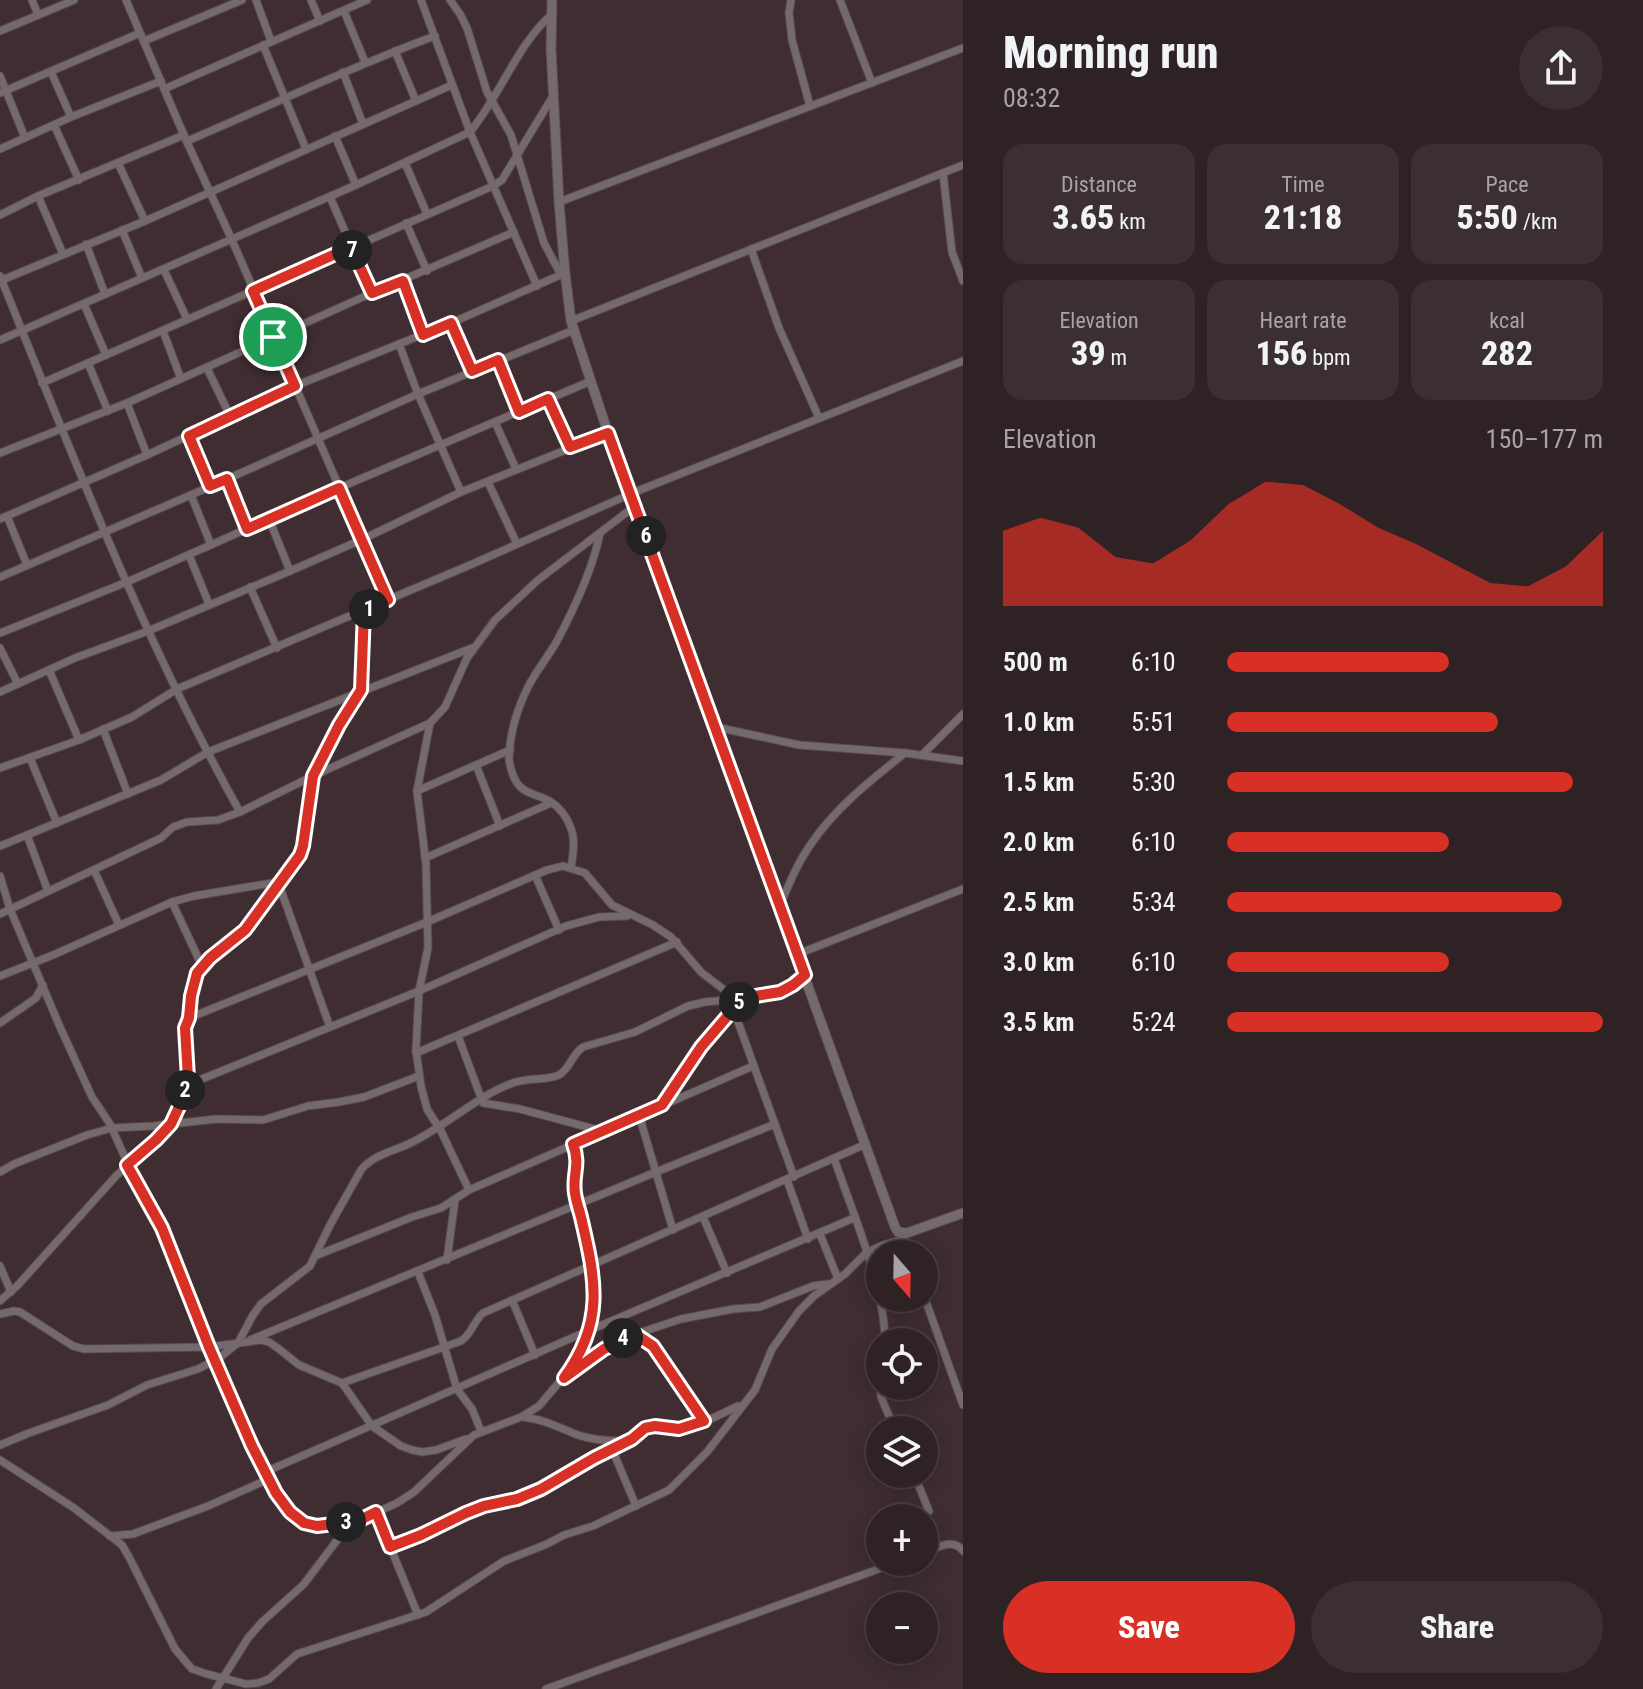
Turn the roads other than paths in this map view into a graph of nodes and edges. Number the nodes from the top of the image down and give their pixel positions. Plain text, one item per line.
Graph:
1 (32, 0) edge
2 (74, 0) edge
3 (126, 0) edge
4 (242, 0) edge
5 (256, 0) edge
6 (311, 0) edge
7 (367, 0) edge
8 (421, 0) edge
9 (450, 0) edge
10 (552, 0) edge
11 (791, 0) edge
12 (840, 0) edge
13 (344, 11) junction
14 (38, 15) junction
15 (551, 15) junction
16 (320, 21) junction
17 (0, 31) edge
18 (435, 36) junction
19 (142, 37) junction
20 (271, 41) junction
21 (263, 45) junction
22 (963, 48) edge
23 (395, 51) junction
24 (365, 62) junction
25 (51, 72) junction
26 (343, 72) junction
27 (0, 76) edge
28 (872, 83) junction
29 (163, 85) junction
30 (452, 85) junction
31 (3, 92) edge
32 (553, 96) junction
33 (287, 99) junction
34 (416, 101) junction
35 (492, 102) junction
36 (810, 106) junction
37 (71, 117) junction
38 (363, 124) junction
39 (54, 125) junction
40 (470, 132) junction
41 (335, 136) junction
42 (25, 138) junction
43 (186, 138) junction
44 (0, 149) edge
45 (306, 149) junction
46 (518, 153) junction
47 (118, 163) junction
48 (405, 163) junction
49 (963, 165) edge
50 (943, 173) junction
51 (79, 180) junction
52 (356, 185) junction
53 (493, 186) junction
54 (209, 191) junction
55 (38, 196) junction
56 (330, 197) junction
57 (559, 202) junction
58 (427, 214) junction
59 (0, 215) edge
60 (145, 221) junction
61 (406, 223) junction
62 (122, 230) junction
63 (514, 232) junction
64 (232, 240) junction
65 (86, 244) junction
66 (351, 247) junction
67 (751, 249) junction
68 (63, 254) junction
69 (164, 270) junction
70 (427, 271) junction
71 (563, 274) junction
72 (1, 278) edge
73 (142, 278) junction
74 (403, 281) junction
75 (963, 281) edge
76 (537, 286) junction
77 (253, 291) junction
78 (372, 293) junction
79 (105, 294) junction
80 (84, 304) junction
81 (187, 319) junction
82 (451, 323) junction
83 (573, 325) junction
84 (163, 331) junction
85 (22, 332) junction
86 (423, 335) junction
87 (274, 338) junction
88 (0, 340) edge
89 (399, 344) junction
90 (106, 355) junction
91 (498, 360) junction
92 (963, 361) edge
93 (88, 363) junction
94 (207, 368) junction
95 (472, 371) junction
96 (181, 379) junction
97 (591, 381) junction
98 (42, 383) junction
99 (295, 386) junction
100 (418, 394) junction
101 (548, 399) junction
102 (127, 403) junction
103 (108, 411) junction
104 (519, 412) junction
105 (230, 416) junction
106 (819, 418) junction
107 (495, 422) junction
108 (60, 429) junction
109 (608, 433) junction
110 (189, 436) junction
111 (317, 438) junction
112 (440, 445) junction
113 (570, 447) junction
114 (0, 453) edge
115 (147, 455) junction
116 (516, 469) junction
117 (227, 479) junction
118 (488, 482) junction
119 (84, 483) junction
120 (210, 486) junction
121 (339, 488) junction
122 (461, 492) junction
123 (630, 494) junction
124 (191, 495) junction
125 (635, 506) junction
126 (3, 517) edge
127 (269, 519) junction
128 (247, 529) junction
129 (105, 532) junction
130 (600, 533) junction
131 (361, 540) junction
132 (517, 544) junction
133 (211, 545) junction
134 (189, 555) junction
135 (27, 565) junction
136 (290, 571) junction
137 (0, 577) edge
138 (127, 582) junction
139 (250, 587) junction
140 (388, 600) junction
141 (209, 604) junction
142 (364, 611) junction
143 (148, 631) junction
144 (0, 633) edge
145 (474, 647) junction
146 (0, 648) edge
147 (277, 648) junction
148 (49, 670) junction
149 (18, 684) junction
150 (177, 689) junction
151 (361, 690) junction
152 (0, 692) edge
153 (963, 714) edge
154 (430, 723) junction
155 (716, 727) junction
156 (103, 729) junction
157 (79, 740) junction
158 (510, 750) junction
159 (208, 752) junction
160 (905, 753) junction
161 (922, 755) junction
162 (30, 758) junction
163 (963, 761) edge
164 (476, 765) junction
165 (0, 768) edge
166 (313, 776) junction
167 (417, 791) junction
168 (128, 794) junction
169 (552, 803) junction
170 (240, 812) junction
171 (57, 823) junction
172 (500, 826) junction
173 (27, 835) junction
174 (0, 846) edge
175 (425, 858) junction
176 (571, 868) junction
177 (94, 870) junction
178 (535, 875) junction
179 (0, 876) edge
180 (278, 882) junction
181 (963, 889) edge
182 (48, 891) junction
183 (172, 902) junction
184 (780, 905) junction
185 (10, 909) junction
186 (0, 914) edge
187 (636, 917) junction
188 (427, 922) junction
189 (119, 925) junction
190 (559, 930) junction
191 (677, 942) junction
192 (798, 954) junction
193 (34, 962) junction
194 (202, 966) junction
195 (310, 969) junction
196 (805, 975) junction
197 (0, 976) edge
198 (43, 985) junction
199 (419, 991) junction
200 (739, 999) junction
201 (733, 1008) junction
202 (189, 1018) junction
203 (0, 1023) edge
204 (330, 1027) junction
205 (458, 1036) junction
206 (416, 1053) junction
207 (753, 1066) junction
208 (419, 1076) junction
209 (187, 1085) junction
210 (481, 1099) junction
211 (662, 1105) junction
212 (639, 1115) junction
213 (171, 1124) junction
214 (775, 1124) junction
215 (439, 1126) junction
216 (112, 1128) junction
217 (602, 1131) junction
218 (573, 1144) junction
219 (866, 1144) junction
220 (834, 1158) junction
221 (127, 1165) junction
222 (0, 1172) edge
223 (656, 1172) junction
224 (790, 1178) junction
225 (469, 1190) junction
226 (455, 1200) junction
227 (578, 1205) junction
228 (963, 1213) edge
229 (703, 1217) junction
230 (854, 1218) junction
231 (673, 1230) junction
232 (820, 1234) junction
233 (903, 1236) junction
234 (808, 1239) junction
235 (894, 1240) edge
236 (904, 1240) edge
237 (866, 1253) joint
238 (315, 1256) junction
239 (447, 1260) junction
240 (590, 1265) junction
241 (0, 1266) edge
242 (418, 1272) junction
243 (727, 1273) junction
244 (838, 1279) junction
245 (830, 1284) junction
246 (11, 1292) junction
247 (512, 1300) junction
248 (0, 1301) edge
249 (930, 1312) edge
250 (0, 1314) edge
251 (590, 1330) junction
252 (635, 1334) junction
253 (250, 1340) junction
254 (238, 1343) junction
255 (444, 1346) junction
256 (209, 1347) junction
257 (535, 1355) junction
258 (215, 1360) junction
259 (564, 1378) junction
260 (342, 1383) junction
261 (457, 1389) junction
262 (744, 1403) junction
263 (963, 1405) edge
264 (521, 1417) junction
265 (704, 1421) junction
266 (372, 1426) junction
267 (481, 1431) junction
268 (471, 1437) junction
269 (627, 1441) junction
270 (0, 1445) edge
271 (612, 1449) junction
272 (0, 1460) edge
273 (267, 1475) junction
274 (636, 1506) junction
275 (376, 1512) junction
276 (358, 1521) junction
277 (110, 1536) junction
278 (390, 1547) junction
279 (938, 1548) edge
280 (963, 1551) edge
281 (866, 1574) edge
282 (418, 1615) junction
283 (224, 1677) junction
284 (216, 1689) edge
285 (546, 1689) edge

1 - 14 street
2 - 14 street
3 - 19 street
4 - 19 street
5 - 20 street
6 - 16 street
7 - 13 street
8 - 18 street
9 - 35 street
10 - 15 street
11 - 36 street
12 - 28 street
13 - 16 street
13 - 24 street
14 - 17 street
15 - 32 street
15 - 35 street
16 - 20 street
18 - 23 street
18 - 30 street
19 - 25 street
19 - 29 street
20 - 21 street
21 - 29 street
21 - 33 street
22 - 28 street
23 - 24 street
23 - 34 street
24 - 26 street
25 - 31 street
25 - 37 street
26 - 33 street
26 - 38 street
27 - 31 street
28 - 36 street
29 - 37 street
29 - 43 street
30 - 34 street
30 - 40 street
31 - 42 street
32 - 46 street
32 - 57 street
33 - 43 street
33 - 45 street
34 - 38 street
35 - 40 street
35 - 46 street
36 - 57 street
37 - 39 street
38 - 41 street
39 - 42 street
39 - 51 street
40 - 48 street
40 - 53 street
41 - 45 street
41 - 52 street
42 - 44 street
43 - 47 street
43 - 54 street
45 - 54 street
46 - 53 street
46 - 71 street
47 - 51 street
47 - 60 street
48 - 52 street
48 - 58 street
49 - 50 street
50 - 67 street
50 - 75 street
51 - 55 street
52 - 56 street
53 - 58 street
53 - 63 street
54 - 60 street
54 - 64 street
55 - 59 street
55 - 68 street
56 - 64 street
56 - 66 street
57 - 71 street
58 - 61 street
60 - 62 street
61 - 66 street
61 - 70 street
62 - 65 street
62 - 73 street
63 - 70 street
63 - 76 street
64 - 69 street
64 - 77 street
65 - 68 street
65 - 79 street
66 - 77 street
66 - 78 street
67 - 83 street
67 - 106 street
68 - 72 street
69 - 73 street
69 - 81 street
70 - 74 street
71 - 76 street
71 - 83 street
72 - 85 street
73 - 79 street
74 - 78 street
74 - 86 street
76 - 82 street
77 - 81 street
77 - 87 street
78 - 87 street
79 - 80 street
80 - 85 street
80 - 90 street
81 - 84 street
82 - 86 street
82 - 95 street
83 - 91 street
83 - 97 street
84 - 90 street
84 - 96 street
85 - 88 street
85 - 98 street
86 - 89 street
87 - 94 street
87 - 99 street
89 - 99 street
89 - 100 street
90 - 93 street
91 - 95 street
91 - 104 street
92 - 106 street
93 - 98 street
93 - 103 street
94 - 96 street
94 - 105 street
95 - 100 street
96 - 102 street
97 - 101 street
97 - 109 street
98 - 108 street
99 - 105 street
99 - 111 street
100 - 111 street
100 - 112 street
101 - 104 street
101 - 113 street
102 - 103 street
102 - 115 street
103 - 108 street
104 - 107 street
105 - 110 street
106 - 123 street
107 - 112 street
107 - 116 street
108 - 114 street
108 - 119 street
109 - 113 street
109 - 123 street
110 - 115 street
110 - 120 street
111 - 117 street
111 - 121 street
112 - 121 street
112 - 122 street
113 - 116 street
115 - 119 street
116 - 118 street
117 - 120 street
117 - 128 street
118 - 122 street
118 - 132 street
119 - 126 street
119 - 129 street
120 - 124 street
121 - 127 street
121 - 131 street
122 - 131 street
123 - 125 street
123 - 132 street
124 - 129 street
124 - 133 street
125 - 130 street
125 - 155 street
126 - 135 street
127 - 128 street
127 - 136 street
128 - 133 street
129 - 135 street
129 - 138 street
130 - 145 street
130 - 158 street
131 - 136 street
131 - 140 street
132 - 140 street
133 - 134 street
134 - 138 street
134 - 141 street
135 - 137 street
136 - 139 street
138 - 143 street
138 - 144 street
139 - 141 street
139 - 147 street
140 - 142 street
141 - 143 street
142 - 147 street
142 - 151 street
143 - 148 street
143 - 150 street
145 - 151 street
145 - 154 street
146 - 149 street
147 - 150 street
148 - 149 street
148 - 157 street
149 - 152 street
150 - 156 street
150 - 159 street
151 - 159 street
151 - 166 street
153 - 161 street
154 - 166 street
154 - 167 street
155 - 160 street
155 - 184 street
156 - 157 street
156 - 168 street
157 - 162 street
158 - 164 street
158 - 169 street
159 - 168 street
159 - 170 street
160 - 161 street
160 - 184 street
161 - 163 street
162 - 165 street
162 - 171 street
164 - 167 street
164 - 172 street
166 - 170 street
166 - 180 street
167 - 175 street
168 - 171 street
169 - 172 street
169 - 176 street
170 - 177 street
171 - 173 street
172 - 175 street
173 - 174 street
173 - 182 street
175 - 188 street
176 - 178 street
176 - 187 street
177 - 182 street
177 - 189 street
178 - 188 street
178 - 190 street
179 - 185 street
180 - 183 street
180 - 194 street
180 - 195 street
181 - 192 street
182 - 185 street
183 - 189 street
183 - 194 street
184 - 192 street
185 - 186 street
185 - 193 street
187 - 190 street
187 - 191 street
188 - 195 street
188 - 199 street
189 - 193 street
190 - 199 street
191 - 200 street
191 - 205 street
192 - 196 street
193 - 197 street
193 - 198 street
194 - 202 street
195 - 202 street
195 - 204 street
196 - 200 street
196 - 219 street
198 - 203 street
198 - 216 street
199 - 204 street
199 - 206 street
200 - 201 street
200 - 210 street
201 - 207 street
201 - 211 street
202 - 209 street
204 - 209 street
205 - 206 street
205 - 210 street
206 - 208 street
207 - 211 street
207 - 214 street
208 - 213 street
208 - 215 street
209 - 213 street
210 - 215 street
210 - 217 street
211 - 212 street
212 - 217 street
212 - 223 street
213 - 216 street
213 - 221 street
214 - 223 street
214 - 224 street
215 - 225 street
215 - 238 street
216 - 221 street
216 - 222 street
217 - 218 street
218 - 225 street
218 - 227 street
219 - 220 street
219 - 233 street
220 - 224 street
220 - 230 street
221 - 246 street
221 - 256 street
223 - 227 street
223 - 231 street
224 - 229 street
224 - 234 street
225 - 226 street
226 - 238 street
226 - 239 street
227 - 239 street
227 - 240 street
228 - 233 street
229 - 231 street
229 - 243 street
230 - 232 street
230 - 237 street
231 - 240 street
232 - 234 street
232 - 244 street
233 - 235 street
233 - 236 street
234 - 243 street
237 - 244 street
238 - 254 street
239 - 242 street
240 - 247 street
240 - 251 street
241 - 246 street
242 - 253 street
242 - 255 street
243 - 251 street
244 - 245 street
245 - 252 street
245 - 262 street
246 - 248 street
247 - 255 street
247 - 257 street
249 - 263 street
250 - 256 street
251 - 257 street
251 - 259 street
252 - 259 street
252 - 265 street
253 - 254 street
253 - 260 street
254 - 256 street
254 - 258 street
255 - 260 street
255 - 261 street
256 - 258 street
257 - 261 street
258 - 270 street
258 - 273 street
259 - 264 street
260 - 266 street
261 - 266 street
261 - 267 street
262 - 265 street
262 - 274 street
264 - 267 street
264 - 269 street
265 - 269 street
266 - 268 street
266 - 273 street
267 - 268 street
268 - 275 street
269 - 271 street
271 - 274 street
271 - 278 street
272 - 277 street
273 - 276 street
273 - 277 street
274 - 282 street
275 - 276 street
275 - 278 street
276 - 283 street
277 - 283 street
278 - 282 street
279 - 280 street
281 - 285 street
282 - 283 street
283 - 284 street

